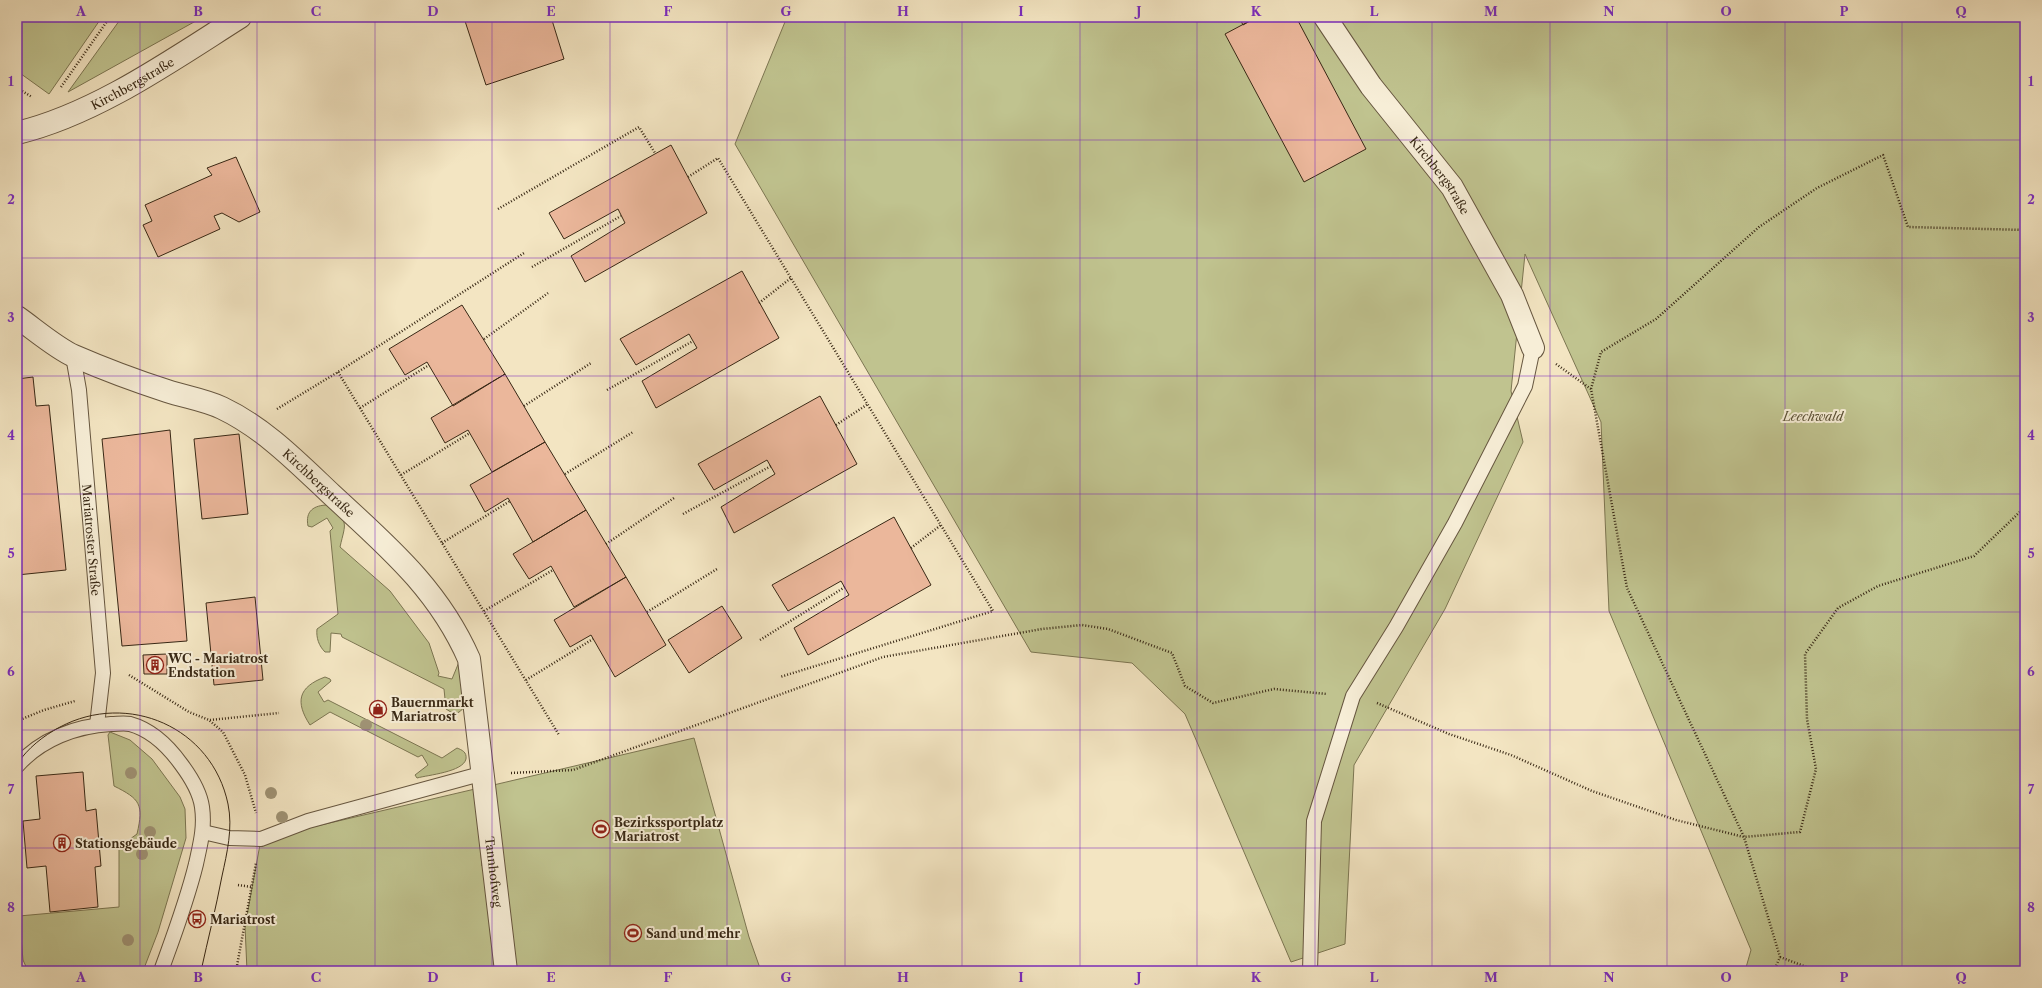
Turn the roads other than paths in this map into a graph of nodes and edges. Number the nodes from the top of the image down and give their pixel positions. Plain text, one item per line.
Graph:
1 (240, 17) edge
2 (1325, 17) edge
3 (17, 133) edge
4 (17, 317) edge
5 (1533, 348) joint
6 (72, 356) junction
7 (97, 725) junction
8 (17, 766) edge
9 (484, 774) junction
10 (203, 832) junction
11 (161, 971) edge
12 (506, 971) edge
13 (1310, 971) edge

1 - 3 street, Kirchbergstraße
2 - 5 street, Kirchbergstraße
4 - 6 street, Kirchbergstraße
5 - 13 lane
6 - 7 lane, Mariatroster Straße
6 - 9 street, Kirchbergstraße
7 - 8 lane
7 - 10 lane
9 - 10 lane
9 - 12 street, Tannhofweg
10 - 11 lane

